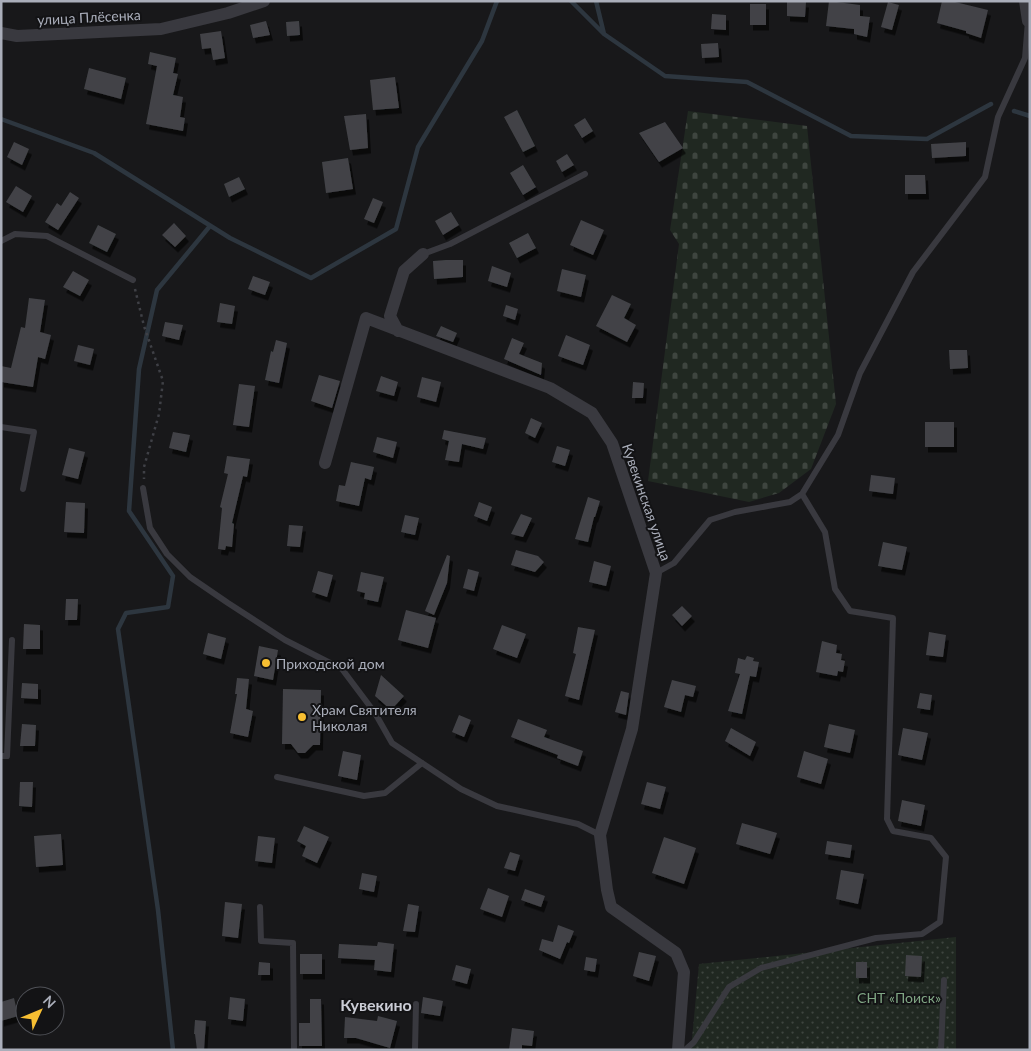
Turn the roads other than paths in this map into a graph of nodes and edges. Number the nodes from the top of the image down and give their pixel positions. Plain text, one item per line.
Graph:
1 (264, 1) edge
2 (1025, 1) edge
3 (1028, 21) joint
4 (1, 33) edge
5 (585, 174) dead end
6 (1, 241) edge
7 (423, 254) joint
8 (133, 280) road end
9 (398, 331) junction
10 (1, 427) edge
11 (325, 463) dead end
12 (143, 488) road end
13 (23, 489) dead end
14 (802, 494) junction
15 (656, 572) junction
16 (12, 640) dead end
17 (1, 756) edge
18 (422, 763) junction
19 (278, 777) dead end
20 (600, 835) junction
21 (260, 907) dead end
22 (944, 980) dead end
23 (416, 1004) dead end
24 (294, 1050) edge
25 (414, 1050) edge
26 (678, 1050) edge
27 (686, 1050) edge
28 (941, 1050) edge

1 - 4 street, улица Плёсенка
2 - 3 street
3 - 14 lane
5 - 7 lane
6 - 8 lane
7 - 9 street
9 - 11 street, Кувекинская улица
9 - 15 street, Кувекинская улица
10 - 13 lane
12 - 18 lane
14 - 15 lane
14 - 27 lane
15 - 20 street, Кувекинская улица
16 - 17 lane
18 - 19 lane
18 - 20 lane
20 - 26 street, Кувекинская улица
21 - 24 lane
22 - 28 lane
23 - 25 lane

